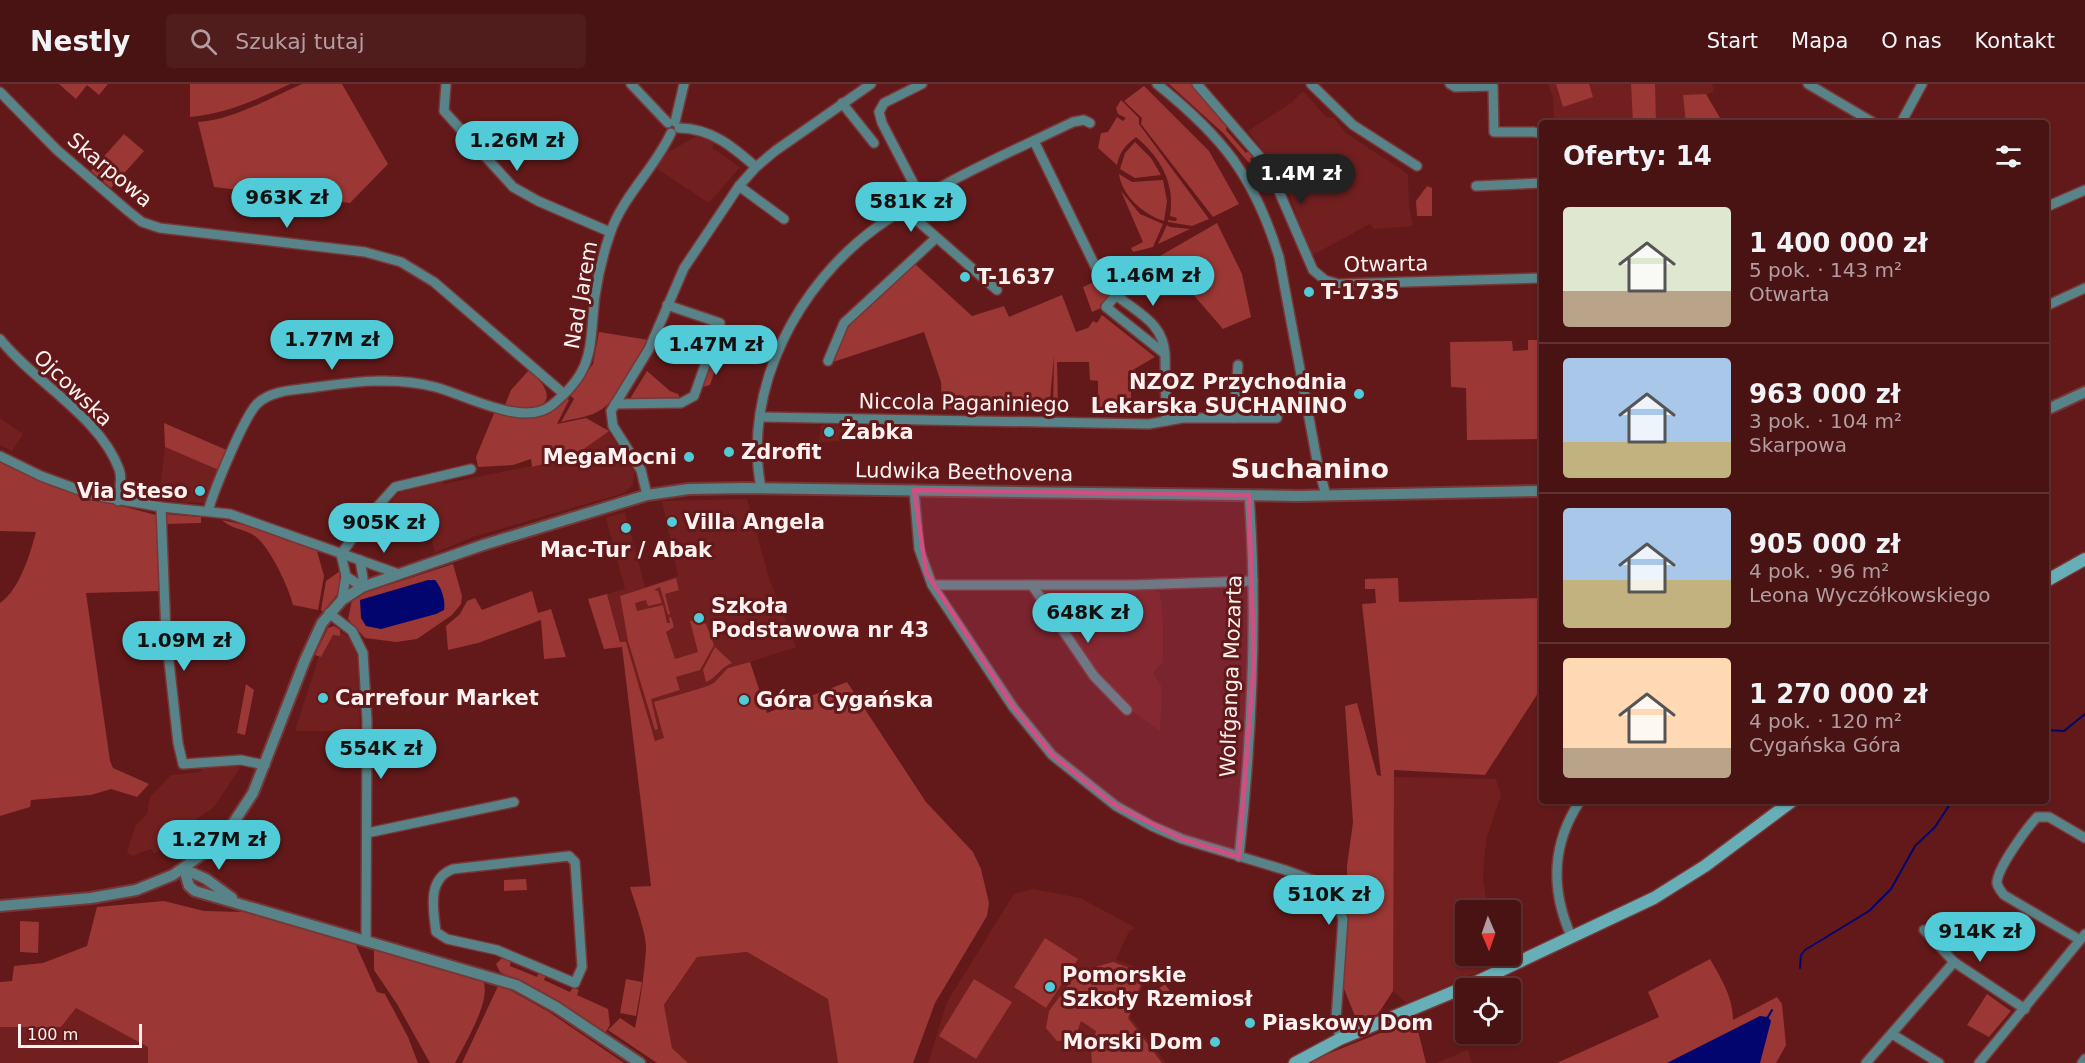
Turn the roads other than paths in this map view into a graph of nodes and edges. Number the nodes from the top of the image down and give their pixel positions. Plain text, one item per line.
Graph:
1 (446, 84) edge
2 (631, 84) edge
3 (684, 84) edge
4 (871, 84) edge
5 (922, 84) edge
6 (1157, 84) edge
7 (1197, 84) edge
8 (1311, 84) edge
9 (1450, 84) edge
10 (1808, 84) edge
11 (1922, 84) edge
12 (0, 93) edge
13 (842, 103) junction
14 (1869, 120) edge
15 (1903, 120) edge
16 (1090, 123) dead end
17 (673, 126) junction
18 (1539, 133) edge
19 (1034, 141) junction
20 (874, 143) dead end
21 (756, 166) junction
22 (1417, 166) dead end
23 (1539, 183) edge
24 (739, 186) junction
25 (1476, 186) dead end
26 (2085, 190) edge
27 (921, 198) junction
28 (2049, 206) edge
29 (904, 209) junction
30 (784, 219) dead end
31 (610, 232) junction
32 (936, 238) junction
33 (1099, 274) dead end
34 (1539, 279) edge
35 (2085, 288) edge
36 (997, 290) dead end
37 (667, 305) junction
38 (2049, 305) edge
39 (0, 339) edge
40 (1165, 354) junction
41 (828, 362) dead end
42 (1238, 365) dead end
43 (2085, 392) edge
44 (564, 394) junction
45 (615, 404) junction
46 (2049, 409) edge
47 (761, 417) junction
48 (1234, 418) junction
49 (1277, 418) dead end
50 (1166, 421) junction
51 (0, 456) edge
52 (471, 469) dead end
53 (761, 488) junction
54 (914, 490) junction
55 (1539, 491) edge
56 (647, 495) junction
57 (1249, 495) junction
58 (1326, 495) junction
59 (118, 501) junction
60 (161, 507) junction
61 (208, 511) junction
62 (341, 554) junction
63 (2085, 559) edge
64 (360, 560) junction
65 (399, 574) junction
66 (346, 576) junction
67 (2049, 579) edge
68 (1253, 581) junction
69 (932, 585) junction
70 (1032, 585) junction
71 (362, 587) junction
72 (342, 600) junction
73 (329, 613) junction
74 (1127, 710) dead end
75 (265, 765) junction
76 (514, 802) dead end
77 (1578, 804) edge
78 (1788, 804) edge
79 (367, 833) junction
80 (2085, 838) edge
81 (1239, 857) junction
82 (184, 869) junction
83 (238, 902) junction
84 (0, 906) edge
85 (1924, 930) dead end
86 (2082, 937) edge
87 (1572, 938) junction
88 (366, 940) junction
89 (1954, 962) junction
90 (575, 983) joint
91 (2025, 1008) junction
92 (1892, 1034) junction
93 (1340, 1039) junction
94 (2085, 1059) edge
95 (640, 1063) edge
96 (1295, 1063) edge
97 (1866, 1063) edge
98 (1939, 1063) edge
99 (1979, 1063) edge
100 (2082, 1063) edge

1 - 31 street
2 - 17 street
3 - 17 street, Nad Jarem
4 - 13 street
5 - 27 street
6 - 58 street
7 - 34 street, Otwarta
8 - 22 street
9 - 18 street
10 - 14 street
11 - 15 street
12 - 44 street, Skarpowa
13 - 20 street
13 - 21 street
16 - 19 street
17 - 21 street
17 - 31 street, Nad Jarem
19 - 27 street
19 - 33 street
21 - 24 street
23 - 25 street
24 - 30 street
24 - 37 street
26 - 28 street
27 - 29 street
29 - 32 street
29 - 47 street
31 - 44 street, Nad Jarem
32 - 36 street
32 - 41 street
35 - 38 street
37 - 45 street
37 - 45 street
39 - 59 street, Ojcowska
40 - 40 street
40 - 50 street
42 - 48 street
43 - 46 street
44 - 61 street, Nad Jarem
45 - 56 street
47 - 50 street, Niccola Paganiniego
47 - 53 street
48 - 49 street, Niccola Paganiniego
48 - 50 street, Niccola Paganiniego
51 - 59 street
52 - 62 street
53 - 54 street, Ludwika Beethovena
53 - 56 street, Ludwika Beethovena
54 - 57 street, Ludwika Beethovena
54 - 69 street
55 - 58 street, Ludwika Beethovena
56 - 65 street, Ludwika Beethovena
57 - 58 street, Ludwika Beethovena
57 - 68 street, Wolfganga Mozarta
59 - 60 street
60 - 61 street
60 - 75 street
61 - 62 street
62 - 64 street
62 - 66 street
63 - 67 main road
64 - 65 street
64 - 71 street
65 - 71 street, Ludwika Beethovena
66 - 71 street
66 - 72 street
68 - 70 street
68 - 81 street, Wolfganga Mozarta
69 - 70 street
69 - 81 street
70 - 74 street
71 - 72 street, Ludwika Beethovena
72 - 73 street, Ludwika Beethovena
73 - 75 street, Ludwika Beethovena
73 - 79 street
75 - 82 street, Ludwika Beethovena
76 - 79 street
77 - 87 street
78 - 87 main road
79 - 88 street
80 - 86 street
81 - 93 street
82 - 83 street
82 - 83 street
82 - 84 street, Ludwika Beethovena
83 - 88 street
85 - 89 street
86 - 91 street
87 - 93 main road
88 - 95 street
89 - 91 street
89 - 92 street
90 - 90 street
91 - 99 street
92 - 97 street
92 - 98 street
93 - 96 main road
94 - 100 street

